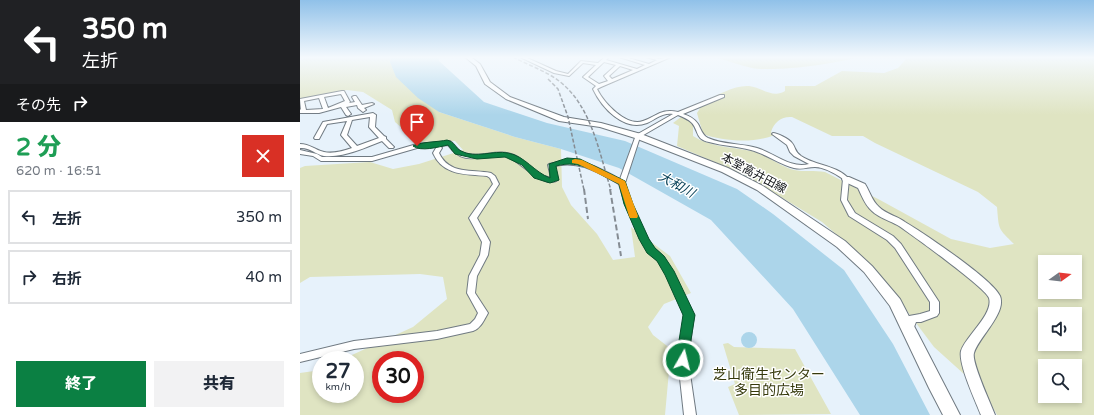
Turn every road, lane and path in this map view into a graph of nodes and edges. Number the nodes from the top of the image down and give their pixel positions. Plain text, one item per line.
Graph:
1 (484, 76) edge
2 (586, 76) edge
3 (606, 76) edge
4 (622, 76) edge
5 (611, 81) junction
6 (599, 86) junction
7 (321, 96) junction
8 (722, 96) dead end
9 (354, 97) dead end
10 (372, 104) dead end
11 (341, 107) junction
12 (360, 107) junction
13 (326, 110) junction
14 (302, 111) edge
15 (677, 114) junction
16 (349, 117) junction
17 (775, 134) dead end
18 (317, 138) dead end
19 (384, 138) junction
20 (637, 139) junction
21 (437, 145) junction
22 (300, 146) edge
23 (391, 147) dead end
24 (355, 148) junction
25 (300, 152) edge
26 (815, 165) junction
27 (846, 179) junction
28 (623, 181) junction
29 (910, 329) junction
30 (300, 358) edge
31 (690, 415) edge
32 (952, 415) edge
33 (988, 415) edge

1 - 20 main road, 本堂高井田線
2 - 6 street
3 - 5 street
4 - 5 street
5 - 6 street
6 - 15 street
7 - 11 street
7 - 13 street
7 - 14 street
8 - 15 street
9 - 12 street
10 - 12 street
11 - 12 street
11 - 13 street
11 - 16 street
13 - 14 street
15 - 20 street
15 - 26 street
16 - 18 street
16 - 19 street
16 - 24 street
17 - 26 street
19 - 23 street
19 - 24 street
20 - 28 street
20 - 29 main road, 本堂高井田線
21 - 25 street
21 - 28 street
21 - 30 street
22 - 24 street
26 - 27 street
27 - 29 street
27 - 33 street
28 - 31 street
29 - 32 main road, 本堂高井田線

